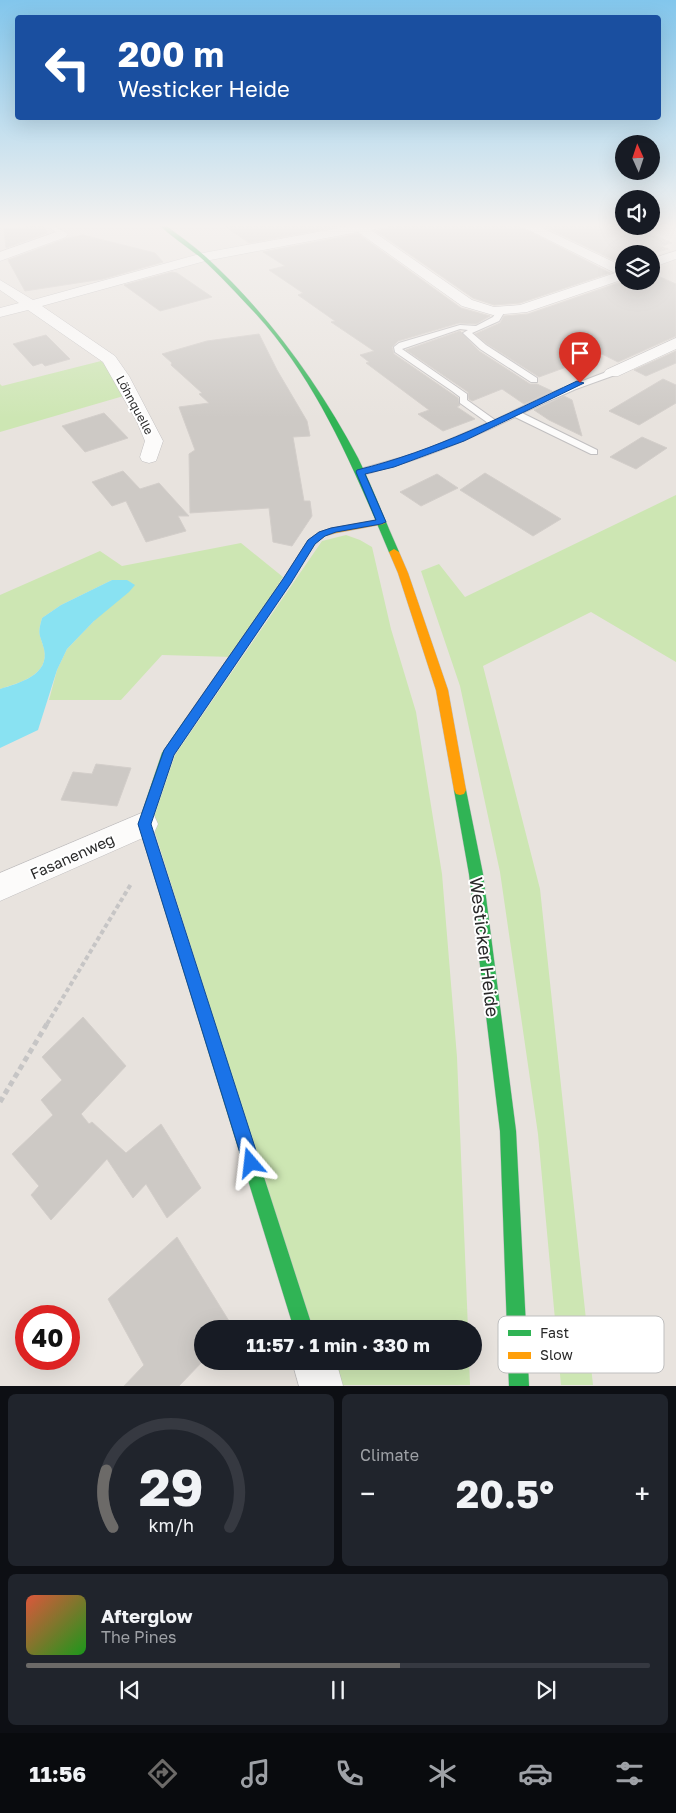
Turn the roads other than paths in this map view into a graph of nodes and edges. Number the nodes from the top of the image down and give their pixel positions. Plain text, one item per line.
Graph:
1 (7, 289) edge
2 (87, 289) edge
3 (234, 289) edge
4 (446, 289) edge
5 (580, 289) edge
6 (31, 304) junction
7 (501, 311) junction
8 (0, 313) edge
9 (476, 328) junction
10 (676, 343) edge
11 (612, 373) joint
12 (534, 380) dead end
13 (516, 414) junction
14 (494, 423) junction
15 (594, 452) dead end
16 (149, 458) dead end
17 (360, 472) junction
18 (381, 522) junction
19 (148, 837) junction
20 (0, 888) edge
21 (516, 1316) edge
22 (301, 1320) edge
23 (317, 1370) edge
24 (518, 1373) edge
25 (321, 1386) edge
26 (519, 1386) edge

1 - 6 street, Löhnquelle
2 - 6 street
3 - 17 street, Westicker Heide
4 - 7 street
5 - 7 street
6 - 8 street
6 - 16 street, Löhnquelle
7 - 9 lane
9 - 12 lane
9 - 14 lane
10 - 11 street
11 - 13 lane
13 - 14 lane
13 - 15 lane
14 - 17 lane
17 - 18 street, Westicker Heide
18 - 19 street
18 - 21 street, Westicker Heide
19 - 20 street, Fasanenweg
19 - 22 street
23 - 25 street
24 - 26 street, Westicker Heide

